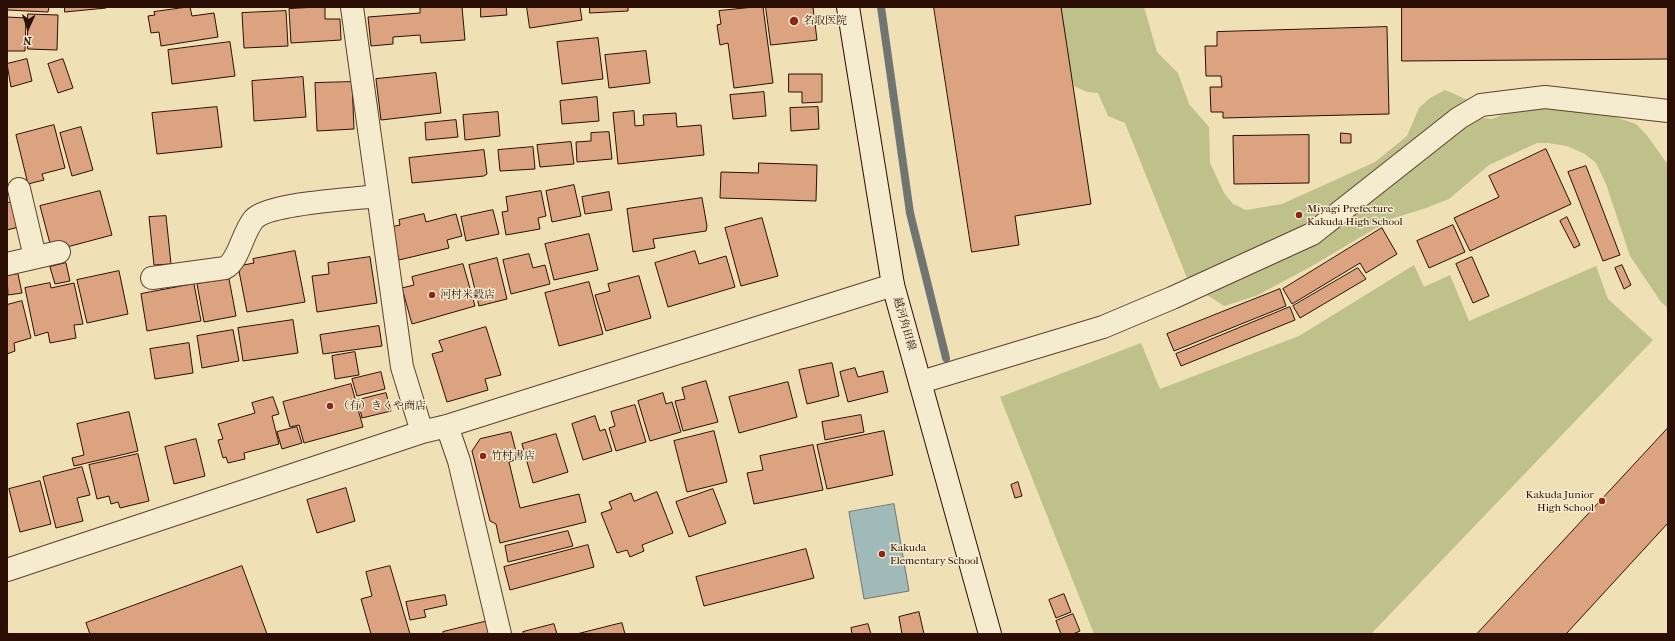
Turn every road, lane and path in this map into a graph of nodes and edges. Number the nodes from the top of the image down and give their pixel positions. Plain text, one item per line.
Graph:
1 (352, 7) edge
2 (848, 7) edge
3 (1668, 111) edge
4 (19, 189) dead end
5 (378, 196) junction
6 (59, 252) dead end
7 (35, 257) junction
8 (7, 264) edge
9 (152, 278) dead end
10 (892, 285) junction
11 (921, 382) junction
12 (447, 426) junction
13 (422, 432) junction
14 (7, 570) edge
15 (500, 634) edge
16 (990, 634) edge

1 - 5 street
2 - 10 street, 越河角田線
3 - 11 street
4 - 7 street
5 - 9 street
5 - 13 street
6 - 7 street
7 - 8 street
10 - 11 street, 越河角田線
10 - 12 street
11 - 16 street, 越河角田線
12 - 13 street
12 - 15 street
13 - 14 street

